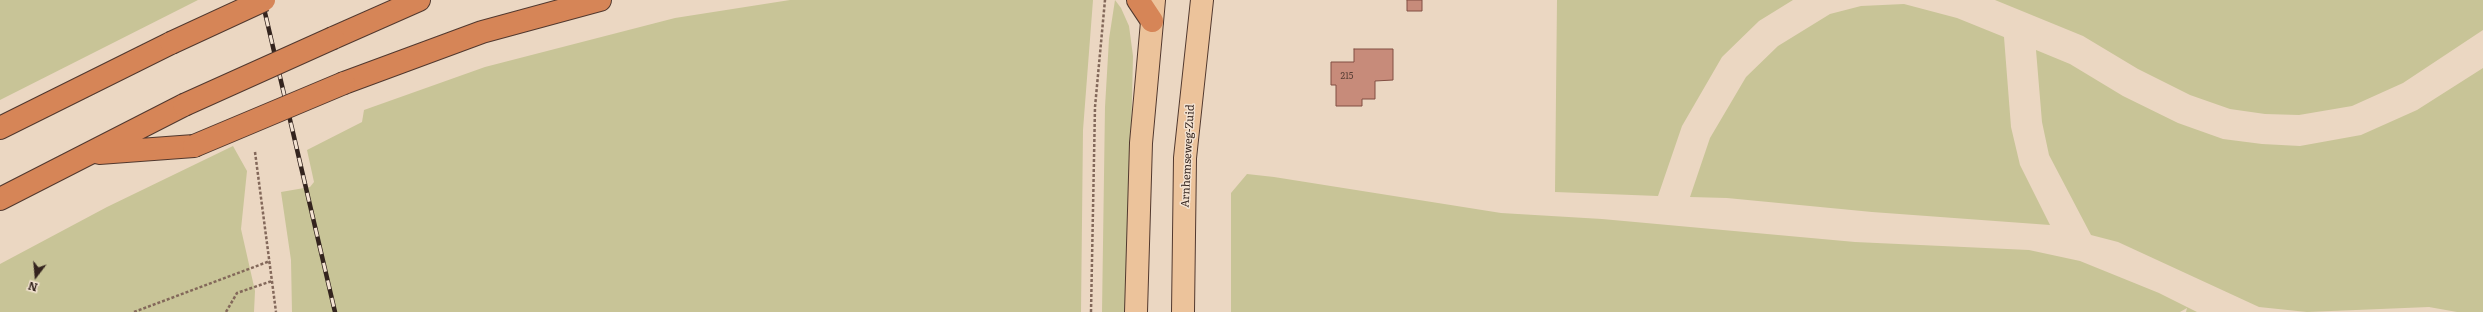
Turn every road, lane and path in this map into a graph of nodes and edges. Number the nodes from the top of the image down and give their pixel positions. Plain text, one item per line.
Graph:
1 (264, 0) edge
2 (419, 0) edge
3 (600, 0) edge
4 (1105, 0) edge
5 (1138, 0) edge
6 (1202, 0) edge
7 (1153, 10) edge
8 (0, 128) edge
9 (87, 154) junction
10 (0, 199) edge
11 (270, 261) dead end
12 (272, 281) dead end
13 (134, 312) edge
14 (226, 312) edge
15 (1091, 312) edge
16 (1136, 312) edge
17 (1183, 312) edge

1 - 8 highway, bridge
2 - 9 highway, bridge
3 - 9 highway, bridge
4 - 15 path
5 - 7 highway
6 - 17 main road, Arnhemseweg-Zuid
7 - 16 main road
9 - 10 highway
11 - 13 path
12 - 14 path

